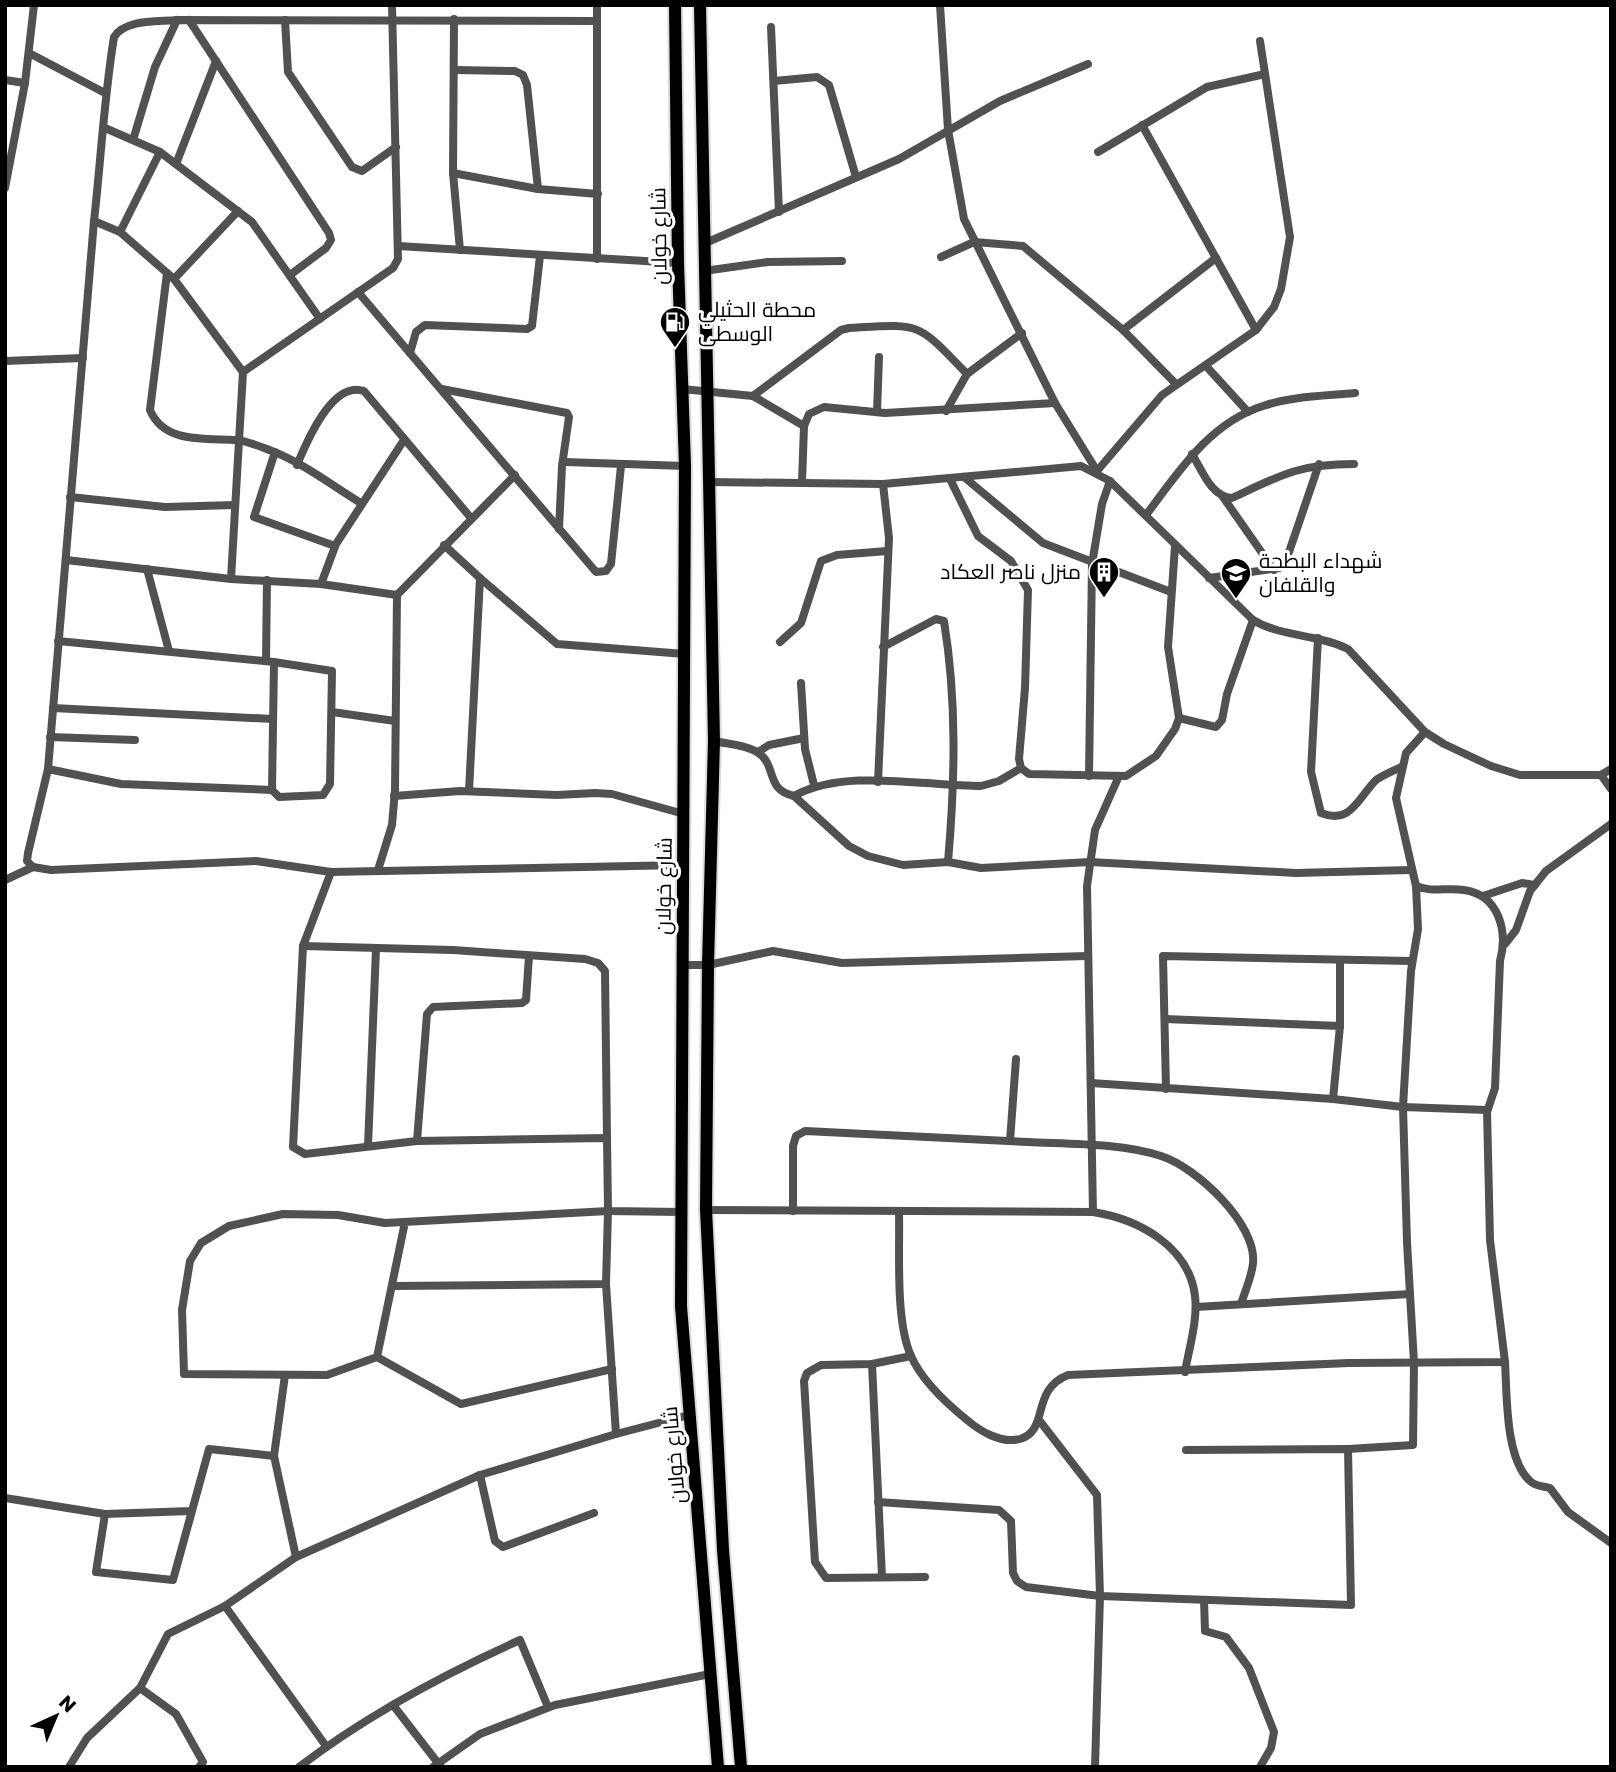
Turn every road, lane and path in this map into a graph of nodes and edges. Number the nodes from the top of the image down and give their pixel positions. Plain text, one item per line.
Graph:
1 (34, 5) edge
2 (392, 5) edge
3 (597, 5) edge
4 (675, 5) edge
5 (700, 5) edge
6 (940, 5) edge
7 (392, 19) junction
8 (454, 19) junction
9 (177, 20) junction
10 (189, 20) junction
11 (285, 20) junction
12 (597, 20) junction
13 (771, 27) dead end
14 (1260, 41) dead end
15 (29, 53) junction
16 (216, 61) junction
17 (1088, 64) dead end
18 (455, 70) junction
19 (1265, 74) junction
20 (5, 80) edge
21 (774, 80) junction
22 (25, 83) junction
23 (105, 93) junction
24 (1142, 125) junction
25 (105, 128) junction
26 (948, 130) junction
27 (133, 140) junction
28 (396, 147) junction
29 (160, 152) junction
30 (1098, 152) dead end
31 (176, 164) junction
32 (453, 173) junction
33 (856, 177) junction
34 (5, 188) edge
35 (538, 188) junction
36 (598, 194) junction
37 (238, 211) junction
38 (779, 212) junction
39 (94, 221) junction
40 (120, 232) junction
41 (974, 242) junction
42 (704, 244) junction
43 (398, 246) junction
44 (460, 250) junction
45 (540, 256) junction
46 (941, 257) dead end
47 (1216, 258) junction
48 (597, 259) junction
49 (842, 261) dead end
50 (678, 263) junction
51 (704, 271) junction
52 (290, 275) junction
53 (171, 276) junction
54 (358, 292) junction
55 (320, 318) junction
56 (1123, 330) junction
57 (1256, 330) junction
58 (1022, 332) junction
59 (410, 353) junction
60 (879, 357) dead end
61 (83, 358) junction
62 (5, 361) edge
63 (1206, 366) junction
64 (243, 372) junction
65 (967, 374) junction
66 (1176, 384) junction
67 (682, 388) junction
68 (440, 389) junction
69 (708, 391) junction
70 (1355, 393) dead end
71 (753, 396) junction
72 (1055, 403) junction
73 (946, 411) junction
74 (877, 412) junction
75 (1248, 412) junction
76 (804, 426) junction
77 (239, 440) junction
78 (404, 440) junction
79 (275, 452) junction
80 (1192, 454) junction
81 (565, 462) junction
82 (1320, 464) junction
83 (1354, 464) dead end
84 (297, 465) junction
85 (621, 466) junction
86 (685, 466) junction
87 (1097, 471) junction
88 (515, 475) junction
89 (964, 477) junction
90 (950, 479) junction
91 (1110, 481) junction
92 (709, 482) junction
93 (803, 482) junction
94 (883, 484) junction
95 (70, 497) junction
96 (1223, 497) junction
97 (361, 503) junction
98 (235, 505) junction
99 (1146, 516) junction
100 (471, 518) junction
101 (559, 529) junction
102 (444, 545) junction
103 (1175, 546) junction
104 (335, 547) junction
105 (887, 551) junction
106 (66, 560) junction
107 (1092, 564) junction
108 (147, 569) junction
109 (1274, 570) junction
110 (480, 578) junction
111 (1209, 578) junction
112 (231, 579) junction
113 (267, 580) junction
114 (321, 584) junction
115 (1171, 592) junction
116 (397, 595) junction
117 (1253, 620) junction
118 (1318, 638) junction
119 (58, 642) junction
120 (780, 642) dead end
121 (883, 647) junction
122 (169, 651) junction
123 (685, 654) junction
124 (270, 661) junction
125 (802, 683) dead end
126 (53, 708) junction
127 (332, 712) junction
128 (1179, 718) junction
129 (273, 719) junction
130 (396, 722) junction
131 (1425, 732) junction
132 (51, 737) junction
133 (804, 738) junction
134 (135, 740) dead end
135 (714, 741) junction
136 (758, 752) junction
137 (1401, 767) junction
138 (48, 768) junction
139 (1021, 768) junction
140 (1611, 769) edge
141 (1601, 775) junction
142 (1089, 776) junction
143 (1119, 776) junction
144 (878, 782) junction
145 (814, 785) junction
146 (954, 786) junction
147 (1611, 789) edge
148 (272, 790) junction
149 (468, 791) junction
150 (394, 796) junction
151 (794, 796) junction
152 (684, 814) junction
153 (1611, 824) edge
154 (948, 862) junction
155 (1090, 862) junction
156 (684, 865) junction
157 (33, 867) junction
158 (378, 870) junction
159 (1410, 870) junction
160 (331, 872) junction
161 (5, 880) edge
162 (1535, 885) junction
163 (1416, 886) junction
164 (1483, 895) junction
165 (1505, 944) junction
166 (303, 946) junction
167 (376, 950) junction
168 (529, 956) junction
169 (1088, 956) junction
170 (1340, 960) junction
171 (1411, 961) junction
172 (682, 965) junction
173 (708, 965) junction
174 (1165, 1020) junction
175 (1340, 1026) junction
176 (1016, 1059) dead end
177 (1091, 1083) junction
178 (1166, 1089) junction
179 (1333, 1099) junction
180 (1404, 1107) junction
181 (1488, 1112) junction
182 (607, 1138) junction
183 (417, 1141) junction
184 (1010, 1142) junction
185 (368, 1146) junction
186 (1092, 1146) junction
187 (706, 1210) junction
188 (608, 1211) junction
189 (793, 1211) junction
190 (681, 1212) junction
191 (899, 1212) junction
192 (1093, 1212) junction
193 (405, 1222) junction
194 (606, 1284) junction
195 (392, 1286) junction
196 (1410, 1294) junction
197 (1241, 1304) junction
198 (1196, 1307) junction
199 (911, 1356) junction
200 (377, 1357) junction
201 (1505, 1362) junction
202 (1415, 1363) junction
203 (872, 1364) junction
204 (612, 1368) junction
205 (1185, 1372) junction
206 (285, 1375) junction
207 (689, 1415) junction
208 (1039, 1420) junction
209 (616, 1434) junction
210 (1348, 1450) junction
211 (1186, 1451) dead end
212 (274, 1455) junction
213 (480, 1475) junction
214 (5, 1498) edge
215 (878, 1502) junction
216 (191, 1511) junction
217 (594, 1513) dead end
218 (105, 1514) junction
219 (1611, 1543) edge
220 (701, 1546) junction
221 (723, 1550) junction
222 (296, 1557) junction
223 (882, 1577) junction
224 (925, 1577) dead end
225 (1100, 1596) junction
226 (1204, 1600) junction
227 (226, 1606) junction
228 (710, 1674) junction
229 (140, 1688) junction
230 (393, 1704) junction
231 (548, 1707) junction
232 (326, 1746) junction
233 (438, 1765) edge
234 (69, 1767) edge
235 (199, 1767) edge
236 (299, 1767) edge
237 (718, 1767) edge
238 (741, 1767) edge
239 (1095, 1767) edge
240 (1260, 1767) edge

1 - 15 street
2 - 7 street
3 - 12 street
4 - 50 main road, شارع خولان
5 - 42 main road, شارع خولان
6 - 26 street
7 - 8 street
7 - 11 street
7 - 28 street
8 - 12 street
8 - 18 street
9 - 10 street
9 - 23 street
9 - 27 street
10 - 11 street
10 - 16 street
11 - 28 street
12 - 36 street
13 - 21 street
14 - 19 street
15 - 22 street
15 - 23 street
16 - 31 street
16 - 52 street
17 - 26 street
18 - 32 street
18 - 35 street
19 - 24 street
19 - 57 street
20 - 22 street
21 - 33 street
21 - 38 street
22 - 34 street
23 - 25 street
24 - 30 street
24 - 47 street
25 - 27 street
25 - 39 street
26 - 33 street
26 - 41 street
27 - 29 street
28 - 43 street
29 - 31 street
29 - 40 street
31 - 37 street
32 - 35 street
32 - 44 street
33 - 38 street
35 - 36 street
36 - 48 street
37 - 52 street
37 - 53 street
38 - 42 street
39 - 40 street
39 - 61 street
40 - 53 street
41 - 46 street
41 - 56 street
41 - 58 street
42 - 51 main road, شارع خولان
43 - 44 street
43 - 54 street
44 - 45 street
45 - 48 street
45 - 59 street
47 - 56 street
47 - 57 street
48 - 50 street
49 - 51 street
50 - 67 main road, شارع خولان
51 - 69 main road, شارع خولان
52 - 55 street
53 - 64 street
53 - 77 street
54 - 55 street
54 - 59 street
55 - 64 street
56 - 66 street
57 - 63 street
58 - 65 street
58 - 72 street
59 - 68 street
60 - 74 street
61 - 62 street
61 - 95 street
63 - 66 street
63 - 75 street
64 - 77 street
65 - 71 street
65 - 73 street
66 - 87 street
67 - 69 street
67 - 86 main road, شارع خولان
68 - 81 street
68 - 88 street
69 - 71 street
69 - 92 main road, شارع خولان
70 - 75 street
71 - 76 street
72 - 73 street
72 - 87 street
73 - 74 street
74 - 76 street
75 - 80 street
76 - 93 street
77 - 79 street
77 - 98 street
78 - 84 street
78 - 97 street
78 - 100 street
79 - 84 street
79 - 104 street
80 - 96 street
80 - 99 street
81 - 85 street
81 - 101 street
82 - 83 street
82 - 96 street
82 - 109 street
84 - 97 street
85 - 86 street
85 - 101 street
86 - 123 main road, شارع خولان
87 - 89 street
87 - 91 street
88 - 100 street
88 - 101 street
89 - 90 street
89 - 107 street
90 - 94 street
90 - 139 street
91 - 99 street
91 - 107 street
92 - 93 street
92 - 135 main road, شارع خولان
93 - 94 street
94 - 105 street
95 - 98 street
95 - 106 street
96 - 109 street
97 - 104 street
98 - 112 street
99 - 103 street
100 - 102 street
102 - 110 street
102 - 116 street
103 - 111 street
103 - 115 street
104 - 114 street
105 - 120 street
105 - 121 street
106 - 108 street
106 - 119 street
107 - 115 street
107 - 142 street
108 - 112 street
108 - 122 street
109 - 111 street
110 - 123 street
110 - 149 street
111 - 117 street
112 - 113 street
113 - 114 street
113 - 124 street
114 - 116 street
115 - 128 street
116 - 130 street
117 - 118 street
117 - 128 street
118 - 131 street
118 - 137 street
119 - 122 street
119 - 126 street
121 - 144 street
121 - 146 street
122 - 124 street
123 - 152 main road, شارع خولان
124 - 127 street
124 - 129 street
125 - 133 street
126 - 129 street
126 - 132 street
127 - 130 street
127 - 148 street
128 - 143 street
129 - 148 street
130 - 150 street
131 - 137 street
131 - 141 street
132 - 134 street
132 - 138 street
133 - 136 street
133 - 145 street
135 - 136 street
135 - 173 main road, شارع خولان
136 - 151 street
137 - 159 street
138 - 148 street
138 - 157 street
139 - 142 street
139 - 146 street
140 - 141 street
141 - 147 street
142 - 143 street
143 - 155 street
144 - 145 street
144 - 146 street
145 - 151 street
146 - 154 street
149 - 150 street
149 - 152 street
150 - 158 street
151 - 154 street
152 - 156 main road, شارع خولان
153 - 162 street
154 - 155 street
155 - 159 street
155 - 169 street
156 - 158 street
156 - 172 main road, شارع خولان
157 - 160 street
157 - 161 street
158 - 160 street
159 - 163 street
160 - 166 street
162 - 164 street
162 - 165 street
163 - 164 street
163 - 171 street
164 - 165 street
165 - 181 street
166 - 167 street
166 - 185 street
167 - 168 street
167 - 185 street
168 - 182 street
168 - 183 street
169 - 173 street
169 - 177 street
170 - 171 street
170 - 174 street
170 - 175 street
171 - 180 street
172 - 173 street
172 - 190 main road, شارع خولان
173 - 187 main road, شارع خولان
174 - 175 street
174 - 178 street
175 - 179 street
176 - 184 street
177 - 178 street
177 - 186 street
178 - 179 street
179 - 180 street
180 - 181 street
180 - 196 street
181 - 201 street
182 - 183 street
182 - 188 street
183 - 185 street
184 - 186 street
184 - 189 street
186 - 192 street
186 - 197 street
187 - 189 street
187 - 221 main road, شارع خولان
188 - 190 street
188 - 193 street
188 - 194 street
189 - 191 street
190 - 207 main road, شارع خولان
191 - 192 street
191 - 199 street
192 - 198 street
193 - 195 street
193 - 206 street
194 - 195 street
194 - 204 street
195 - 200 street
196 - 197 street
196 - 202 street
197 - 198 street
198 - 205 street
199 - 203 street
199 - 208 street
200 - 204 street
200 - 206 street
201 - 202 street
201 - 219 street
202 - 205 street
202 - 210 street
203 - 215 street
203 - 223 street
204 - 209 street
205 - 208 street
206 - 212 street
207 - 209 street
207 - 220 main road, شارع خولان
208 - 225 street
209 - 213 street
210 - 211 street
210 - 226 street
212 - 216 street
212 - 222 street
213 - 217 street
213 - 222 street
214 - 218 street
215 - 223 street
215 - 225 street
216 - 218 street
216 - 218 street
220 - 221 main road
220 - 228 main road, شارع خولان
221 - 238 main road, شارع خولان
222 - 227 street
223 - 224 street
225 - 226 street
225 - 239 street
226 - 240 street
227 - 229 street
227 - 232 street
228 - 231 street
228 - 237 main road, شارع خولان
229 - 234 street
229 - 235 street
230 - 231 street
230 - 232 street
230 - 233 street
231 - 233 street
232 - 236 street

